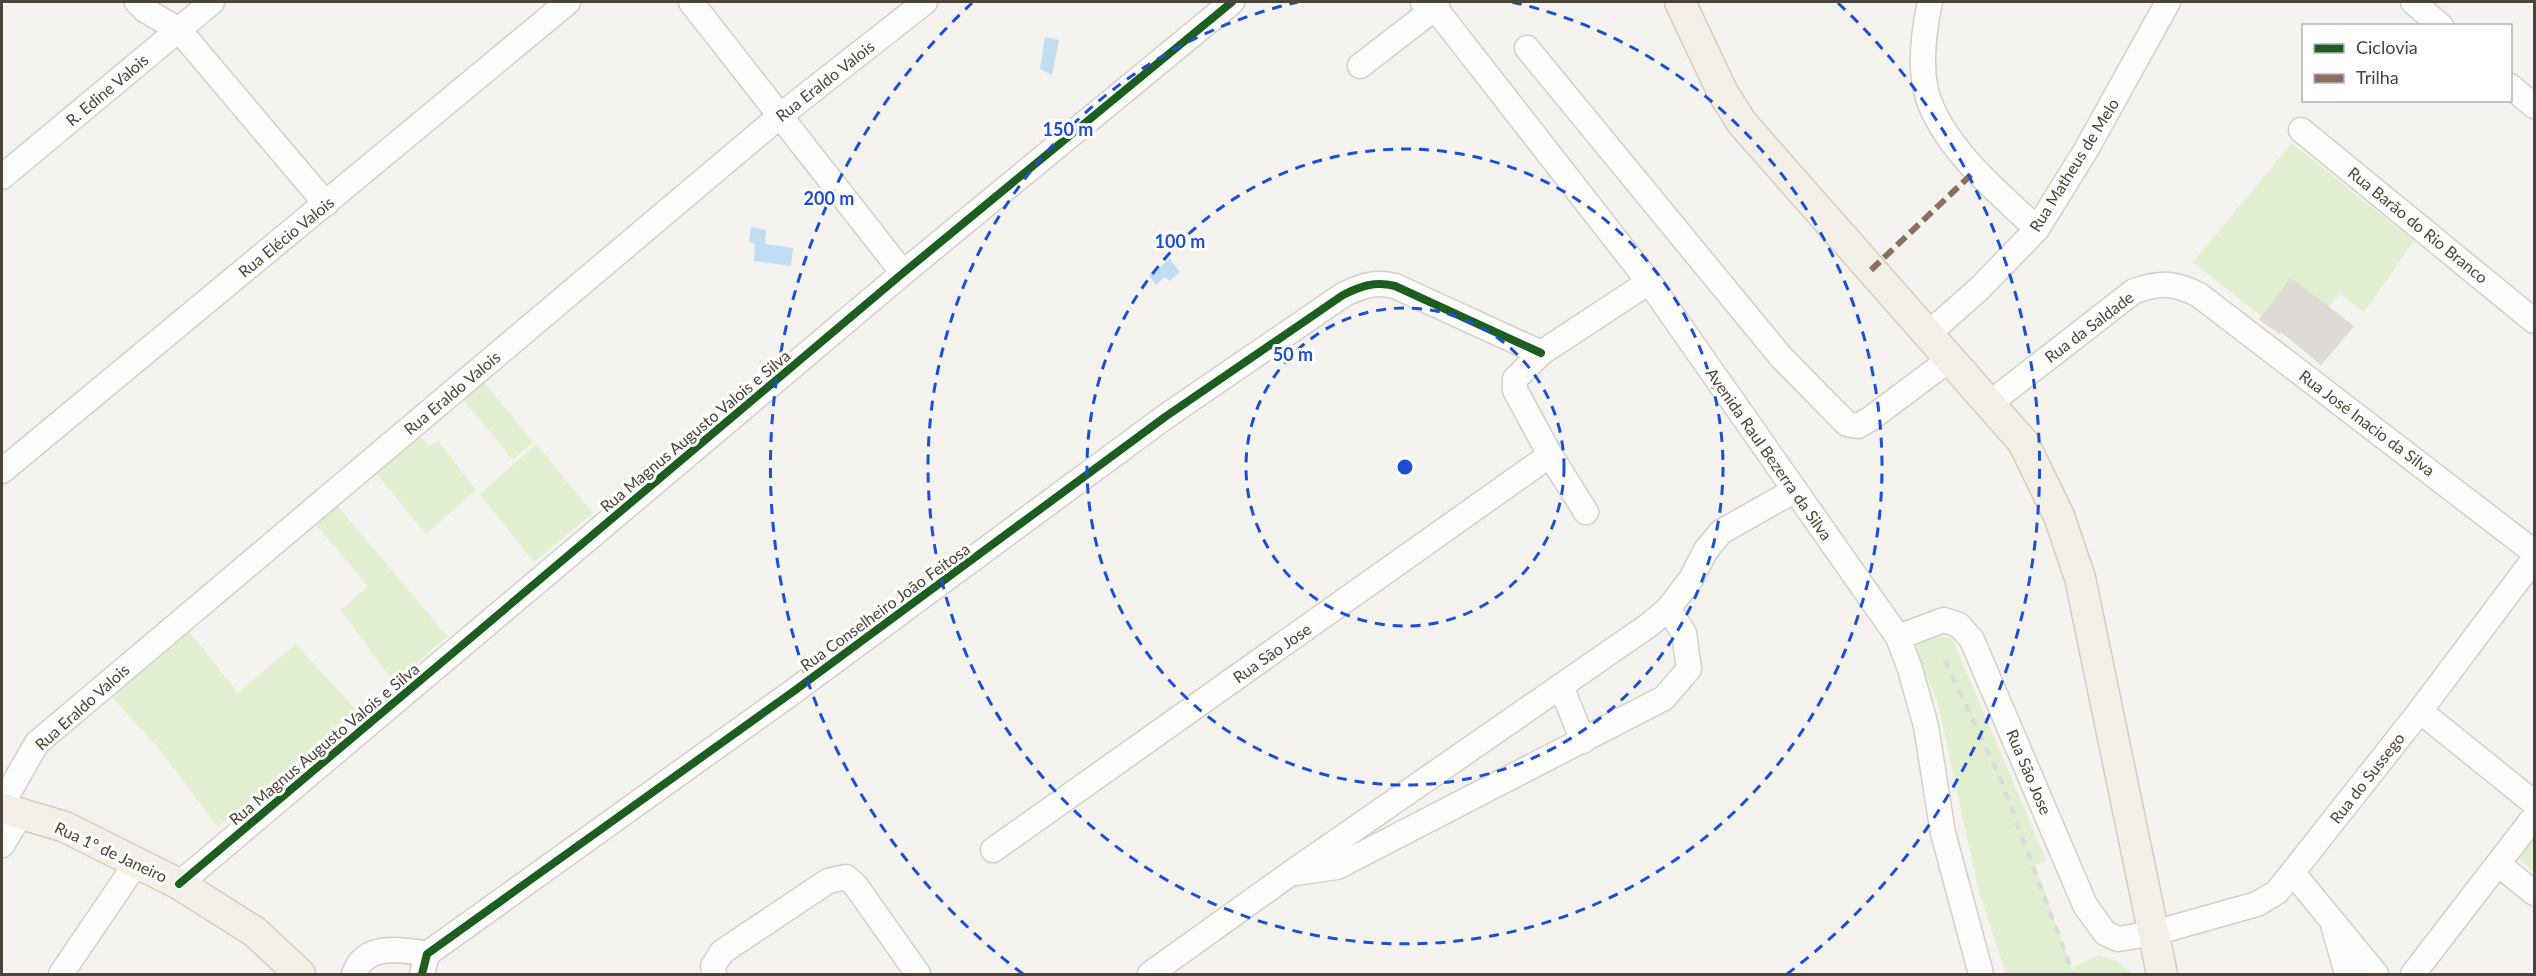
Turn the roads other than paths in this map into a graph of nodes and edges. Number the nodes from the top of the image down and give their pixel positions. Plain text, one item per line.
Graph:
1 (137, 2) edge
2 (212, 2) edge
3 (568, 2) edge
4 (692, 2) edge
5 (925, 2) edge
6 (1232, 2) edge
7 (1680, 2) edge
8 (1930, 2) edge
9 (2169, 2) edge
10 (2413, 2) edge
11 (1432, 4) edge
12 (2439, 24) edge
13 (179, 30) junction
14 (1527, 48) dead end
15 (1360, 66) dead end
16 (2512, 87) edge
17 (2535, 106) edge
18 (780, 116) junction
19 (2301, 130) dead end
20 (2, 177) edge
21 (326, 204) junction
22 (2037, 229) junction
23 (903, 273) junction
24 (1649, 282) junction
25 (2199, 295) joint
26 (2535, 321) edge
27 (1929, 333) junction
28 (1541, 353) junction
29 (1950, 359) junction
30 (1990, 403) junction
31 (1550, 455) junction
32 (2, 471) edge
33 (1795, 490) junction
34 (1586, 512) dead end
35 (2535, 552) edge
36 (2535, 559) edge
37 (1668, 609) junction
38 (1898, 638) junction
39 (1561, 686) junction
40 (2420, 711) junction
41 (1583, 741) junction
42 (2535, 803) edge
43 (8, 809) edge
44 (2535, 817) edge
45 (2, 845) edge
46 (993, 850) dead end
47 (137, 862) junction
48 (2498, 864) junction
49 (1291, 873) junction
50 (2293, 873) junction
51 (179, 884) junction
52 (2535, 893) edge
53 (2332, 920) junction
54 (2154, 933) junction
55 (424, 964) edge
56 (62, 975) edge
57 (300, 975) edge
58 (354, 975) edge
59 (714, 975) edge
60 (918, 975) edge
61 (1150, 975) edge
62 (1981, 975) edge
63 (2162, 975) edge
64 (2347, 975) edge
65 (2376, 975) edge
66 (2413, 975) edge

1 - 13 street
2 - 13 street, R. Edine Valois
3 - 21 street, Rua Elécio Valois
4 - 18 street
5 - 18 street, Rua Eraldo Valois
6 - 23 street, Rua Magnus Augusto Valois e Silva
7 - 27 main road
8 - 22 street
9 - 22 street, Rua Matheus de Melo
10 - 12 street
11 - 15 street
11 - 24 street, Avenida Raul Bezerra da Silva
13 - 20 street, R. Edine Valois
13 - 21 street
14 - 29 street
16 - 17 street
18 - 23 street
18 - 43 street, Rua Eraldo Valois
19 - 26 street, Rua Barão do Rio Branco
21 - 32 street, Rua Elécio Valois
22 - 27 street, Rua Matheus de Melo
23 - 51 street, Rua Magnus Augusto Valois e Silva
24 - 28 street
24 - 33 street, Avenida Raul Bezerra da Silva
25 - 30 street, Rua da Saldade
25 - 35 street, Rua José Inacio da Silva
27 - 29 main road
28 - 31 street
28 - 55 street, Rua Conselheiro João Feitosa
29 - 30 main road
30 - 54 main road
31 - 34 street
31 - 46 street, Rua São Jose
33 - 37 street
33 - 38 street, Avenida Raul Bezerra da Silva
36 - 40 street, Rua do Sussego
37 - 39 street
37 - 41 street
38 - 54 street, Rua São Jose
38 - 62 street, Avenida Raul Bezerra da Silva
39 - 41 street
39 - 49 street
40 - 42 street
40 - 50 street, Rua do Sussego
41 - 49 street
43 - 45 street, Rua Eraldo Valois
43 - 47 main road, Rua 1º de Janeiro
44 - 48 street
47 - 51 main road, Rua 1º de Janeiro
47 - 56 street
48 - 52 street
48 - 66 street
49 - 61 street
50 - 53 street
50 - 54 street, Rua do Sussego
51 - 57 main road, Rua 1º de Janeiro
53 - 64 street
53 - 65 street
54 - 63 main road
55 - 58 street, Rua Conselheiro João Feitosa
59 - 60 street

